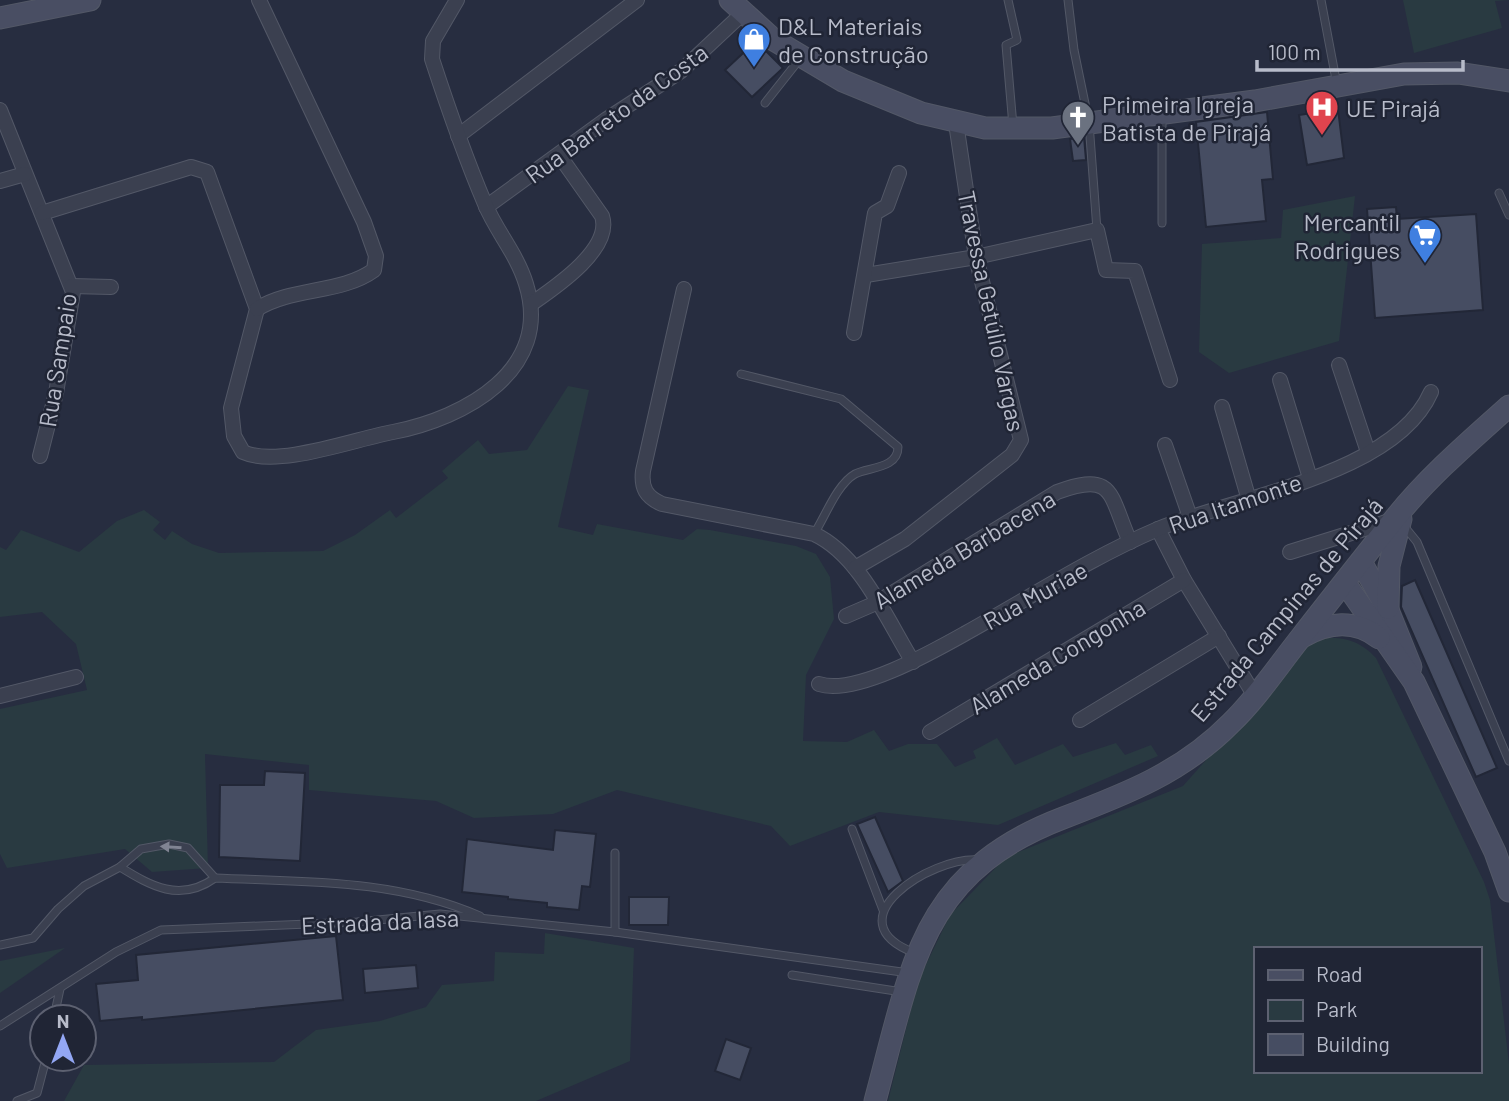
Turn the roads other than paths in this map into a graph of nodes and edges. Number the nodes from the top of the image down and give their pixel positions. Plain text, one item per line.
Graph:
1 (90, 0) edge
2 (259, 0) edge
3 (457, 0) edge
4 (637, 0) edge
5 (1008, 0) edge
6 (1068, 0) edge
7 (1321, 0) edge
8 (736, 7) edge
9 (0, 18) edge
10 (801, 58) junction
11 (1509, 81) edge
12 (1337, 86) junction
13 (765, 103) dead end
14 (0, 110) edge
15 (1162, 112) junction
16 (956, 123) junction
17 (1089, 123) junction
18 (1014, 130) junction
19 (458, 136) junction
20 (559, 155) junction
21 (899, 173) dead end
22 (25, 174) junction
23 (0, 181) edge
24 (1499, 193) dead end
25 (486, 207) junction
26 (42, 213) junction
27 (1509, 215) edge
28 (1162, 223) dead end
29 (1097, 230) junction
30 (976, 257) junction
31 (866, 275) junction
32 (72, 286) junction
33 (111, 287) dead end
34 (684, 289) dead end
35 (531, 304) junction
36 (257, 309) junction
37 (854, 333) dead end
38 (1339, 365) dead end
39 (741, 374) dead end
40 (1170, 380) dead end
41 (1280, 380) dead end
42 (1431, 392) dead end
43 (1509, 406) edge
44 (1222, 407) dead end
45 (1165, 444) dead end
46 (1368, 452) junction
47 (40, 456) dead end
48 (1310, 478) junction
49 (1249, 500) junction
50 (1400, 516) junction
51 (1190, 517) junction
52 (1158, 529) junction
53 (814, 534) junction
54 (1130, 542) junction
55 (1290, 552) dead end
56 (1361, 562) junction
57 (855, 569) junction
58 (1184, 580) junction
59 (1345, 583) junction
60 (877, 603) junction
61 (1388, 610) junction
62 (846, 616) dead end
63 (1219, 636) junction
64 (1299, 639) junction
65 (1390, 650) junction
66 (913, 662) junction
67 (76, 677) dead end
68 (1414, 682) junction
69 (819, 684) dead end
70 (0, 696) edge
71 (1255, 696) junction
72 (1080, 720) dead end
73 (930, 732) dead end
74 (1509, 761) edge
75 (852, 829) dead end
76 (615, 853) dead end
77 (984, 861) junction
78 (120, 867) junction
79 (215, 878) junction
80 (1509, 891) edge
81 (883, 910) junction
82 (486, 919) junction
83 (615, 932) junction
84 (0, 945) edge
85 (910, 973) junction
86 (792, 975) dead end
87 (60, 989) junction
88 (57, 1003) edge
89 (0, 1026) edge
90 (42, 1073) edge
91 (17, 1101) edge
92 (875, 1101) edge

1 - 9 main road
2 - 36 street
3 - 19 street
4 - 19 street
5 - 18 lane
6 - 17 lane
7 - 12 lane
8 - 10 main road
8 - 20 street, Rua Barreto da Costa
10 - 13 lane
10 - 16 main road
11 - 12 main road
12 - 15 main road
14 - 22 street, Rua Sampaio
15 - 17 main road
15 - 28 lane
16 - 18 main road
16 - 30 street, Travessa Getúlio Vargas
17 - 18 main road
17 - 29 lane
19 - 25 street
20 - 25 street, Rua Barreto da Costa
20 - 35 street
21 - 31 street
22 - 23 street
22 - 26 street, Rua Sampaio
24 - 27 lane
25 - 35 street
26 - 32 street, Rua Sampaio
26 - 36 street
29 - 30 street
29 - 40 street
30 - 31 street
30 - 57 street, Travessa Getúlio Vargas
31 - 37 street
32 - 33 street
32 - 47 street, Rua Sampaio
34 - 53 street
35 - 36 street
38 - 46 street
39 - 53 lane
41 - 48 street
42 - 46 street, Rua Itamonte
43 - 50 main road, Estrada Campinas de Pirajá
44 - 49 street
45 - 51 street
46 - 48 street, Rua Itamonte
48 - 49 street, Rua Itamonte
49 - 51 street, Rua Itamonte
50 - 55 street
50 - 56 main road, Estrada Campinas de Pirajá
50 - 61 main road
50 - 74 lane
51 - 52 street, Rua Itamonte
52 - 54 street, Rua Muriae
52 - 58 street, Rua Itamonte
53 - 57 street
54 - 60 street, Alameda Barbacena
54 - 66 street, Rua Muriae
56 - 59 main road, Estrada Campinas de Pirajá
56 - 61 main road
57 - 60 street
58 - 63 street, Rua Itamonte
58 - 73 street, Alameda Congonha
59 - 64 main road, Estrada Campinas de Pirajá
59 - 65 main road
60 - 62 street, Alameda Barbacena
60 - 66 street
61 - 68 main road
63 - 71 street, Rua Itamonte
63 - 72 street
64 - 65 main road
64 - 71 main road, Estrada Campinas de Pirajá
65 - 68 main road
66 - 69 street, Rua Muriae
67 - 70 street
68 - 80 main road
71 - 77 main road, Estrada Campinas de Pirajá
75 - 81 lane
76 - 83 lane
77 - 81 lane
77 - 85 main road, Estrada Campinas de Pirajá
78 - 79 lane
79 -> 78 lane
78 - 84 lane
79 - 82 lane
81 - 85 lane
82 - 83 lane, Estrada da Iasa
82 - 87 lane, Estrada da Iasa
83 - 85 lane, Estrada da Iasa
85 - 86 lane
85 - 92 main road, Estrada Campinas de Pirajá
87 - 88 lane
87 - 89 lane, Estrada da Iasa
90 - 91 lane

